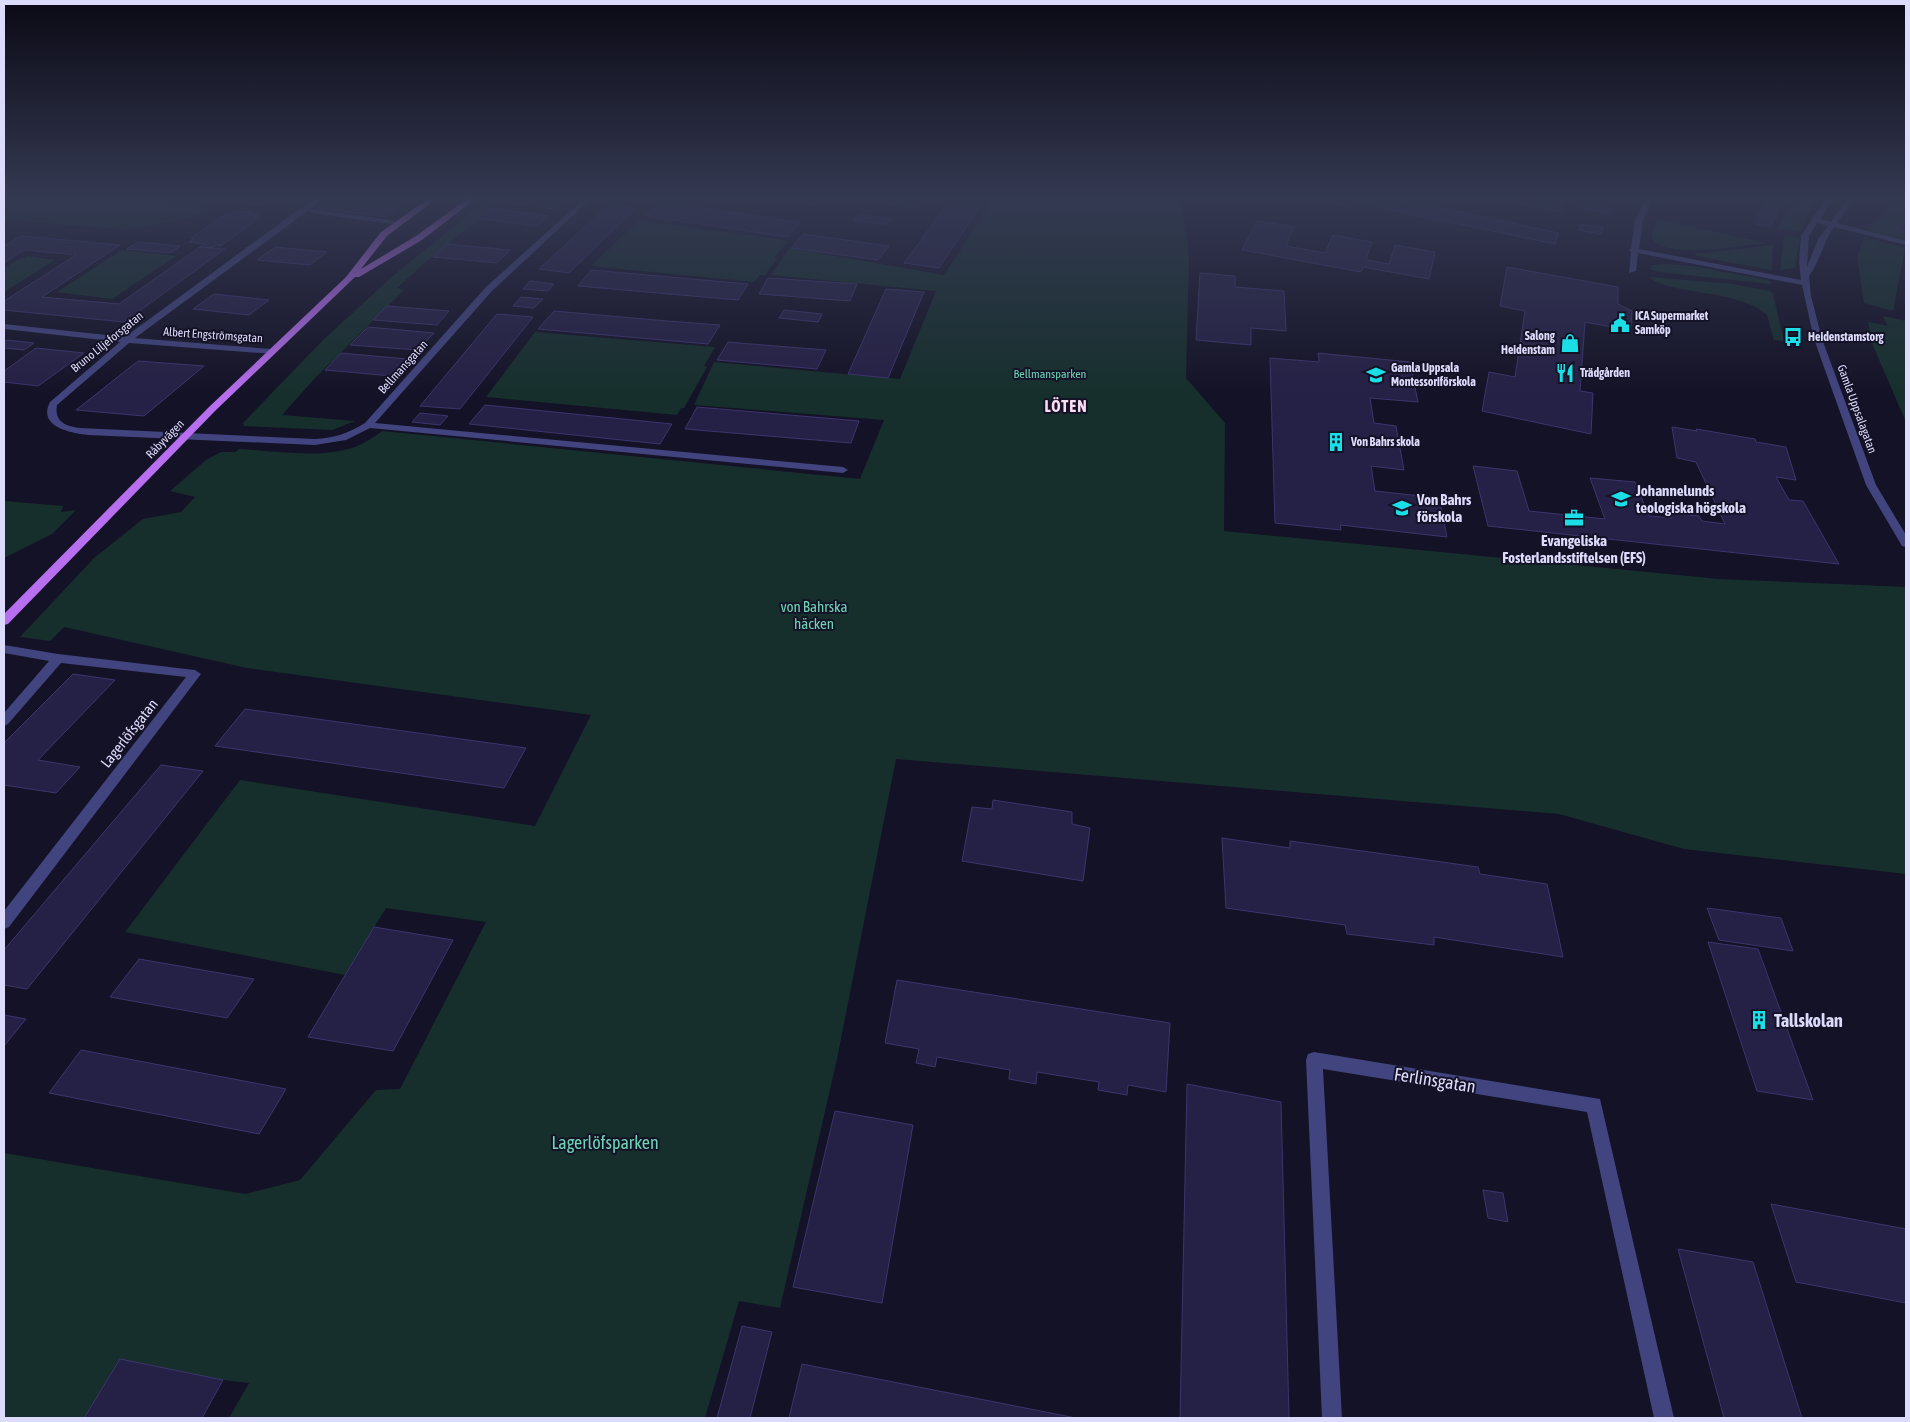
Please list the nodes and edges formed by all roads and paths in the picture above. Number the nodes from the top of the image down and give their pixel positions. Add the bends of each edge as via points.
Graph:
1 (233, 262) edge
2 (361, 262) edge
3 (376, 262) edge
4 (519, 262) edge
5 (1632, 262) edge
6 (1706, 262) edge
7 (1804, 262) edge
8 (1814, 262) edge
9 (1632, 271) dead end
10 (349, 278) junction
11 (1805, 279) junction
12 (4, 326) edge
13 (127, 340) junction
14 (271, 352) junction
15 (368, 425) junction
16 (185, 437) junction
17 (842, 470) dead end
18 (1906, 544) edge
19 (4, 621) edge
20 (4, 649) edge
21 (58, 658) junction
22 (4, 721) edge
23 (4, 922) edge
24 (1332, 1418) edge
25 (1664, 1418) edge

1 - 13 street, Bruno Liljeforsgatan
2 - 10 main road, Råbyvägen
3 - 10 main road, Råbyvägen
4 - 15 street, Bellmansgatan via 490,289
5 - 9 street
6 - 11 street
7 - 11 street, Gamla Uppsalagatan
8 - 11 street
10 - 14 main road, Råbyvägen
11 - 18 street, Gamla Uppsalagatan via 1818,339 1871,485
12 - 13 street, Albert Engströmsgatan
13 - 14 street, Albert Engströmsgatan
13 - 16 street, Bruno Liljeforsgatan via 53,404 52,417 71,430
14 - 16 main road, Råbyvägen
15 - 16 street, Bellmansgatan via 349,437 325,442
15 - 17 street
16 - 19 main road, Råbyvägen
20 - 21 street, Lagerlöfsgatan
21 - 22 street
21 - 23 street, Lagerlöfsgatan via 195,674
24 - 25 street, Ferlinsgatan via 1314,1060 1594,1105

